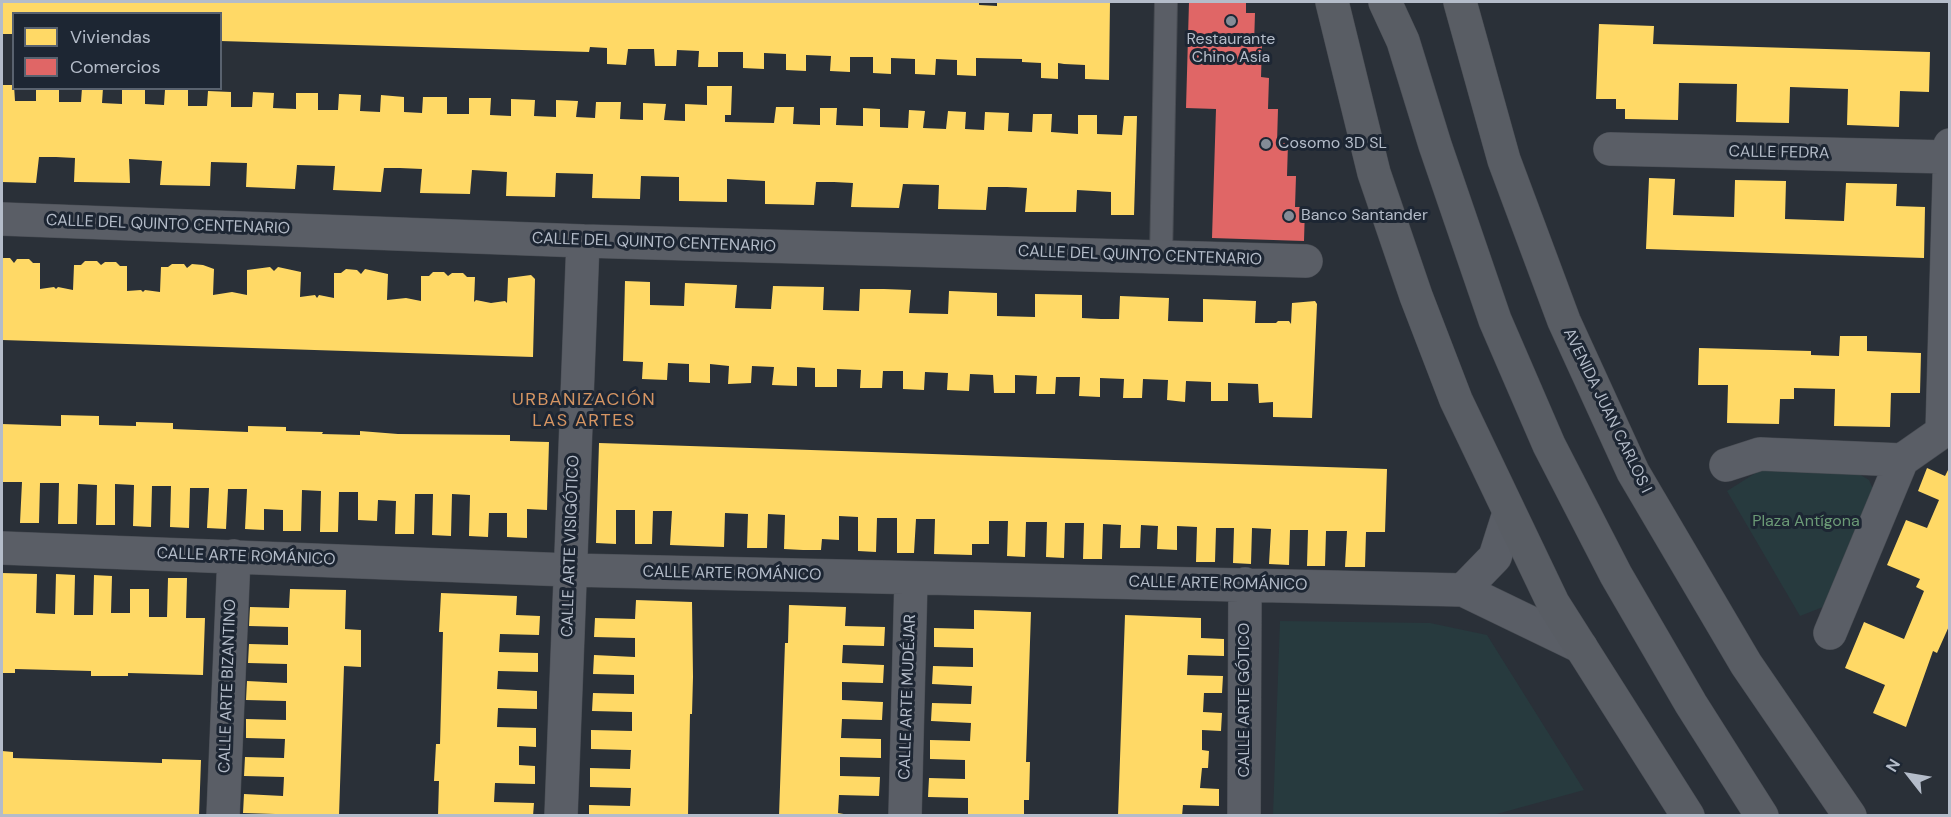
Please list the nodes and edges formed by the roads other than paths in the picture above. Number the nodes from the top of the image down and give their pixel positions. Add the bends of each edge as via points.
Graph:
1 (1166, 2) edge
2 (1332, 2) edge
3 (1385, 2) edge
4 (1402, 2) edge
5 (1460, 2) edge
6 (1402, 41) junction
7 (1950, 145) edge
8 (1610, 149) dead end
9 (1949, 157) edge
10 (2, 219) edge
11 (583, 242) junction
12 (1161, 257) junction
13 (1306, 261) dead end
14 (1946, 432) edge
15 (1902, 460) junction
16 (1726, 465) dead end
17 (1509, 513) junction
18 (2, 548) edge
19 (234, 556) junction
20 (569, 570) junction
21 (912, 579) junction
22 (1245, 584) junction
23 (1463, 590) junction
24 (1830, 633) dead end
25 (1581, 647) junction
26 (223, 816) edge
27 (561, 816) edge
28 (905, 816) edge
29 (1244, 816) edge
30 (1688, 816) edge
31 (1762, 816) edge
32 (1850, 816) edge

1 - 12 lane
2 - 17 main road via 1374,173 1416,296 1456,400
3 - 6 main road
4 - 6 main road
5 - 32 main road, AVENIDA JUAN CARLOS I via 1504,160 1564,321 1633,472 1746,664
6 - 31 main road via 1495,320 1549,445 1616,575
7 - 9 street
8 - 9 street, CALLE FEDRA
9 - 14 street
10 - 11 street, CALLE DEL QUINTO CENTENARIO
11 - 12 street, CALLE DEL QUINTO CENTENARIO
11 - 20 street, CALLE ARTE VISIGÓTICO
12 - 13 street, CALLE DEL QUINTO CENTENARIO
14 - 15 street
15 - 16 street via 1760,454
15 - 24 street
17 - 23 street via 1495,557
17 - 25 main road via 1553,603
18 - 19 street, CALLE ARTE ROMÁNICO
19 - 20 street, CALLE ARTE ROMÁNICO
19 - 26 street, CALLE ARTE BIZANTINO
20 - 21 street, CALLE ARTE ROMÁNICO
20 - 27 street, CALLE ARTE VISIGÓTICO
21 - 22 street, CALLE ARTE ROMÁNICO
21 - 28 street, CALLE ARTE MUDÉJAR
22 - 23 street, CALLE ARTE ROMÁNICO
22 - 29 street, CALLE ARTE GÓTICO
23 - 25 street, CALLE ARTE ROMÁNICO
25 - 30 main road

